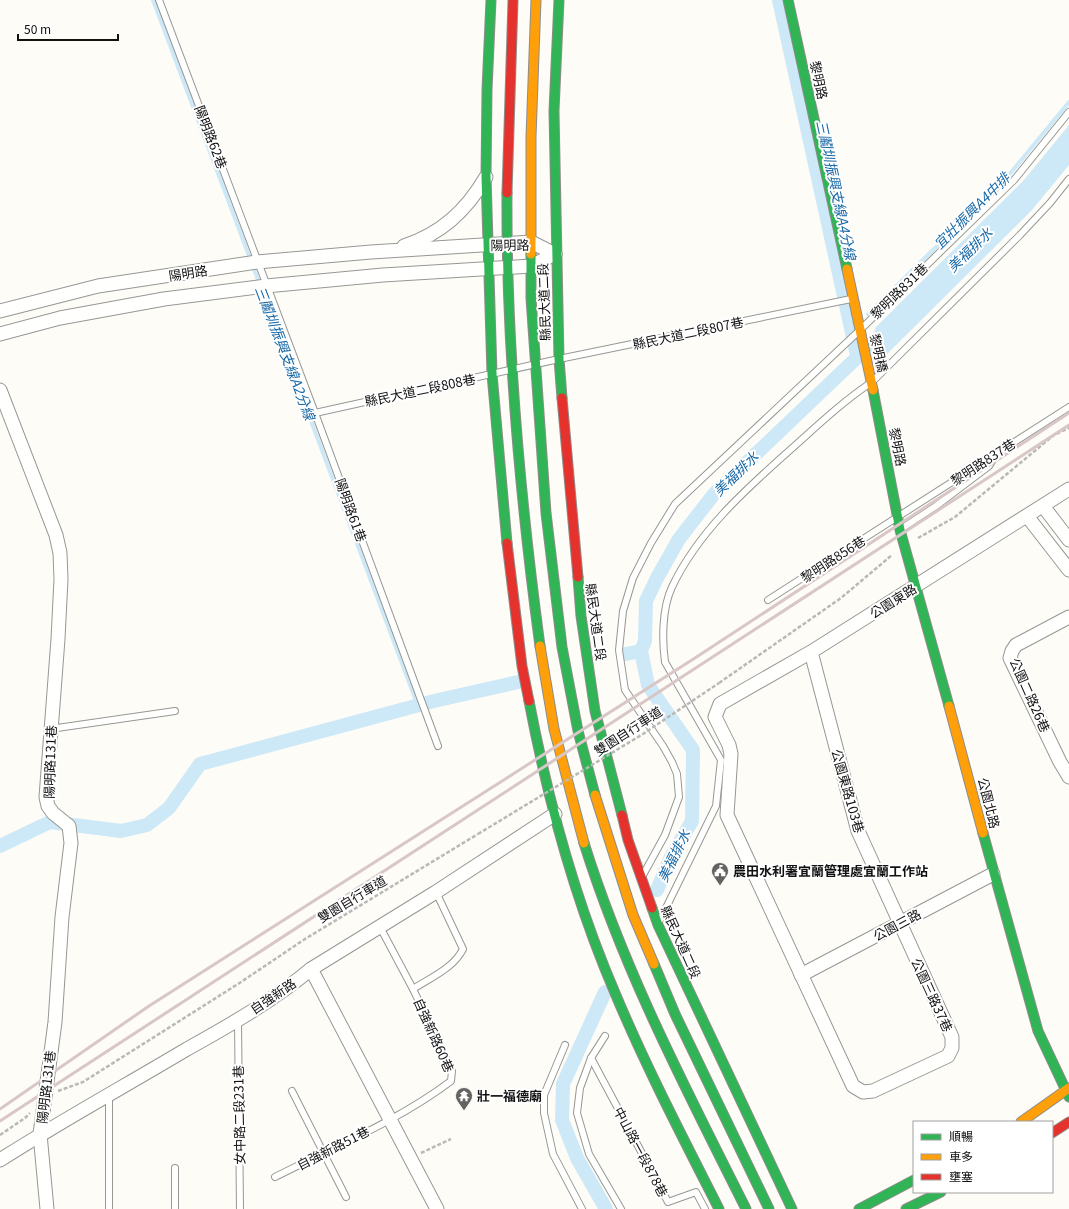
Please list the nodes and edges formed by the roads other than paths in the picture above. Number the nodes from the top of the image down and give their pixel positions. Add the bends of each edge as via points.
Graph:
1 (159, 0) edge
2 (491, 0) edge
3 (513, 0) edge
4 (536, 0) edge
5 (559, 0) edge
6 (788, 0) edge
7 (1069, 112) edge
8 (486, 176) junction
9 (1069, 179) edge
10 (531, 242) junction
11 (508, 244) junction
12 (489, 245) junction
13 (371, 252) junction
14 (555, 254) junction
15 (531, 266) junction
16 (508, 267) junction
17 (489, 269) junction
18 (262, 274) junction
19 (853, 299) junction
20 (0, 311) edge
21 (860, 330) junction
22 (0, 334) edge
23 (559, 360) junction
24 (534, 365) junction
25 (524, 367) joint
26 (513, 370) junction
27 (492, 374) junction
28 (872, 382) junction
29 (0, 390) edge
30 (1069, 407) edge
31 (315, 413) junction
32 (996, 454) junction
33 (1069, 489) edge
34 (1042, 506) junction
35 (1027, 516) junction
36 (898, 518) junction
37 (900, 530) junction
38 (1069, 540) edge
39 (1069, 570) edge
40 (916, 586) junction
41 (768, 600) dead end
42 (1069, 617) edge
43 (810, 652) junction
44 (175, 711) dead end
45 (50, 729) junction
46 (438, 746) dead end
47 (1069, 777) edge
48 (555, 814) junction
49 (993, 874) junction
50 (641, 878) junction
51 (436, 892) junction
52 (900, 924) junction
53 (658, 925) junction
54 (380, 927) junction
55 (642, 936) junction
56 (676, 965) junction
57 (312, 969) junction
58 (801, 975) junction
59 (413, 989) junction
60 (238, 1020) junction
61 (605, 1036) dead end
62 (664, 1041) junction
63 (565, 1045) dead end
64 (591, 1058) junction
65 (666, 1071) dead end
66 (667, 1086) dead end
67 (292, 1091) dead end
68 (1068, 1092) edge
69 (109, 1095) junction
70 (668, 1108) junction
71 (391, 1119) junction
72 (1023, 1121) edge
73 (1069, 1122) edge
74 (1053, 1132) edge
75 (40, 1134) junction
76 (323, 1152) junction
77 (0, 1160) edge
78 (175, 1168) dead end
79 (275, 1177) dead end
80 (913, 1181) edge
81 (939, 1193) edge
82 (346, 1197) dead end
83 (47, 1209) edge
84 (109, 1209) edge
85 (175, 1209) edge
86 (240, 1209) edge
87 (437, 1209) edge
88 (582, 1209) edge
89 (621, 1209) edge
90 (705, 1209) edge
91 (719, 1209) edge
92 (746, 1209) edge
93 (768, 1209) edge
94 (793, 1209) edge
95 (859, 1209) edge
96 (906, 1209) edge

1 - 18 lane, 陽明路62巷
2 - 8 street
3 - 11 street via 508,120
4 - 10 street, 縣民大道二段 via 531,137
5 - 14 street, 縣民大道二段 via 554,111
6 - 19 street, 黎明路
7 - 21 lane, 黎明路831巷 via 1014,180
8 - 12 street
8 - 13 street via 475,196 440,230 418,242
9 - 28 lane via 1020,235
10 - 11 street, 陽明路
10 - 14 street, 陽明路
10 - 15 street, 縣民大道二段
11 - 12 street, 陽明路
11 - 16 street
12 - 13 street, 陽明路
12 - 17 street
13 - 18 street, 陽明路
14 - 15 street, 陽明路
14 - 23 street, 縣民大道二段
15 - 16 street, 陽明路
15 - 24 street, 縣民大道二段
16 - 17 street, 陽明路
16 - 26 street
17 - 18 street, 陽明路
17 - 27 street
18 - 20 street, 陽明路 via 98,286
18 - 22 street, 陽明路
18 - 31 lane, 陽明路61巷
19 - 21 street, 黎明路
19 - 23 lane, 縣民大道二段807巷
21 - 28 street, 黎明橋
21 - 50 lane, 黎明路831巷 via 675,504 650,542 633,578 623,611 619,650 625,690 672,762 677,774 679,797 665,835
23 - 24 lane, 縣民大道二段807巷
23 - 50 street, 縣民大道二段 via 579,600 595,712 628,840
24 - 25 lane, 縣民大道二段807巷
24 - 55 street, 縣民大道二段 via 547,521 562,647 578,731 599,811
25 - 26 lane, 縣民大道二段808巷
26 - 27 lane, 縣民大道二段808巷
26 - 62 street via 533,593 544,680 557,743 596,882 621,948
27 - 31 lane, 縣民大道二段808巷
27 - 48 street via 509,569 522,666 542,765
28 - 36 street, 黎明路
28 - 53 lane via 844,401 720,516 689,556 671,588 664,619 662,644 665,662 721,760 716,806
29 - 45 street, 陽明路131巷 via 56,535 60,553 58,639
30 - 32 lane, 黎明路837巷
31 - 46 lane, 陽明路61巷
32 - 36 lane, 黎明路837巷
32 - 37 lane via 989,466
33 - 34 street, 公園東路
34 - 35 street, 公園東路
34 - 38 street
35 - 39 street
35 - 40 street, 公園東路
36 - 37 street, 公園北路
36 - 41 lane, 黎明路856巷
37 - 40 street, 公園北路
40 - 43 street, 公園東路
40 - 49 street, 公園北路
42 - 47 street, 公園二路26巷 via 1016,645 1010,658
43 - 52 street, 公園東路103巷 via 858,831
43 - 58 street, 公園東路 via 720,704 715,717 731,754 727,815
44 - 45 lane
45 - 75 street, 陽明路131巷 via 46,798 53,813 69,826 72,843 62,917 55,1022
48 - 51 street, 自強新路
48 - 70 street via 583,910 615,993
49 - 52 street, 公園三路
49 - 68 street, 公園北路 via 1038,1031
50 - 53 street, 縣民大道二段
51 - 54 street, 自強新路
51 - 59 lane via 463,949 453,964
52 - 58 street, 公園三路
52 - 58 street, 公園三路37巷 via 952,1037 952,1048 948,1056 873,1091 862,1092 853,1086
53 - 56 street, 縣民大道二段
54 - 57 street, 自強新路
54 - 59 lane, 自強新路60巷
55 - 56 street
55 - 93 street, 縣民大道二段 via 675,1014
56 - 94 street, 縣民大道二段
57 - 60 street, 自強新路
57 - 71 street
59 - 71 lane, 自強新路60巷 via 453,1077 434,1095
60 - 69 street, 自強新路
60 - 86 lane, 女中路二段231巷
61 - 64 lane
62 - 65 street
62 - 92 street
63 - 88 lane via 544,1095 544,1113 553,1154
64 - 89 lane via 580,1088 577,1114 589,1154
64 - 90 lane, 中山路一段878巷 via 668,1202 696,1192
66 - 70 street
67 - 76 lane
68 - 72 street
69 - 75 street, 自強新路
69 - 84 lane
70 - 91 street
71 - 76 lane, 自強新路51巷
71 - 87 street
73 - 74 street
75 - 77 street, 自強新路
75 - 83 street, 陽明路131巷
76 - 79 lane, 自強新路51巷
76 - 82 lane
78 - 85 lane
80 - 95 street
81 - 96 street

